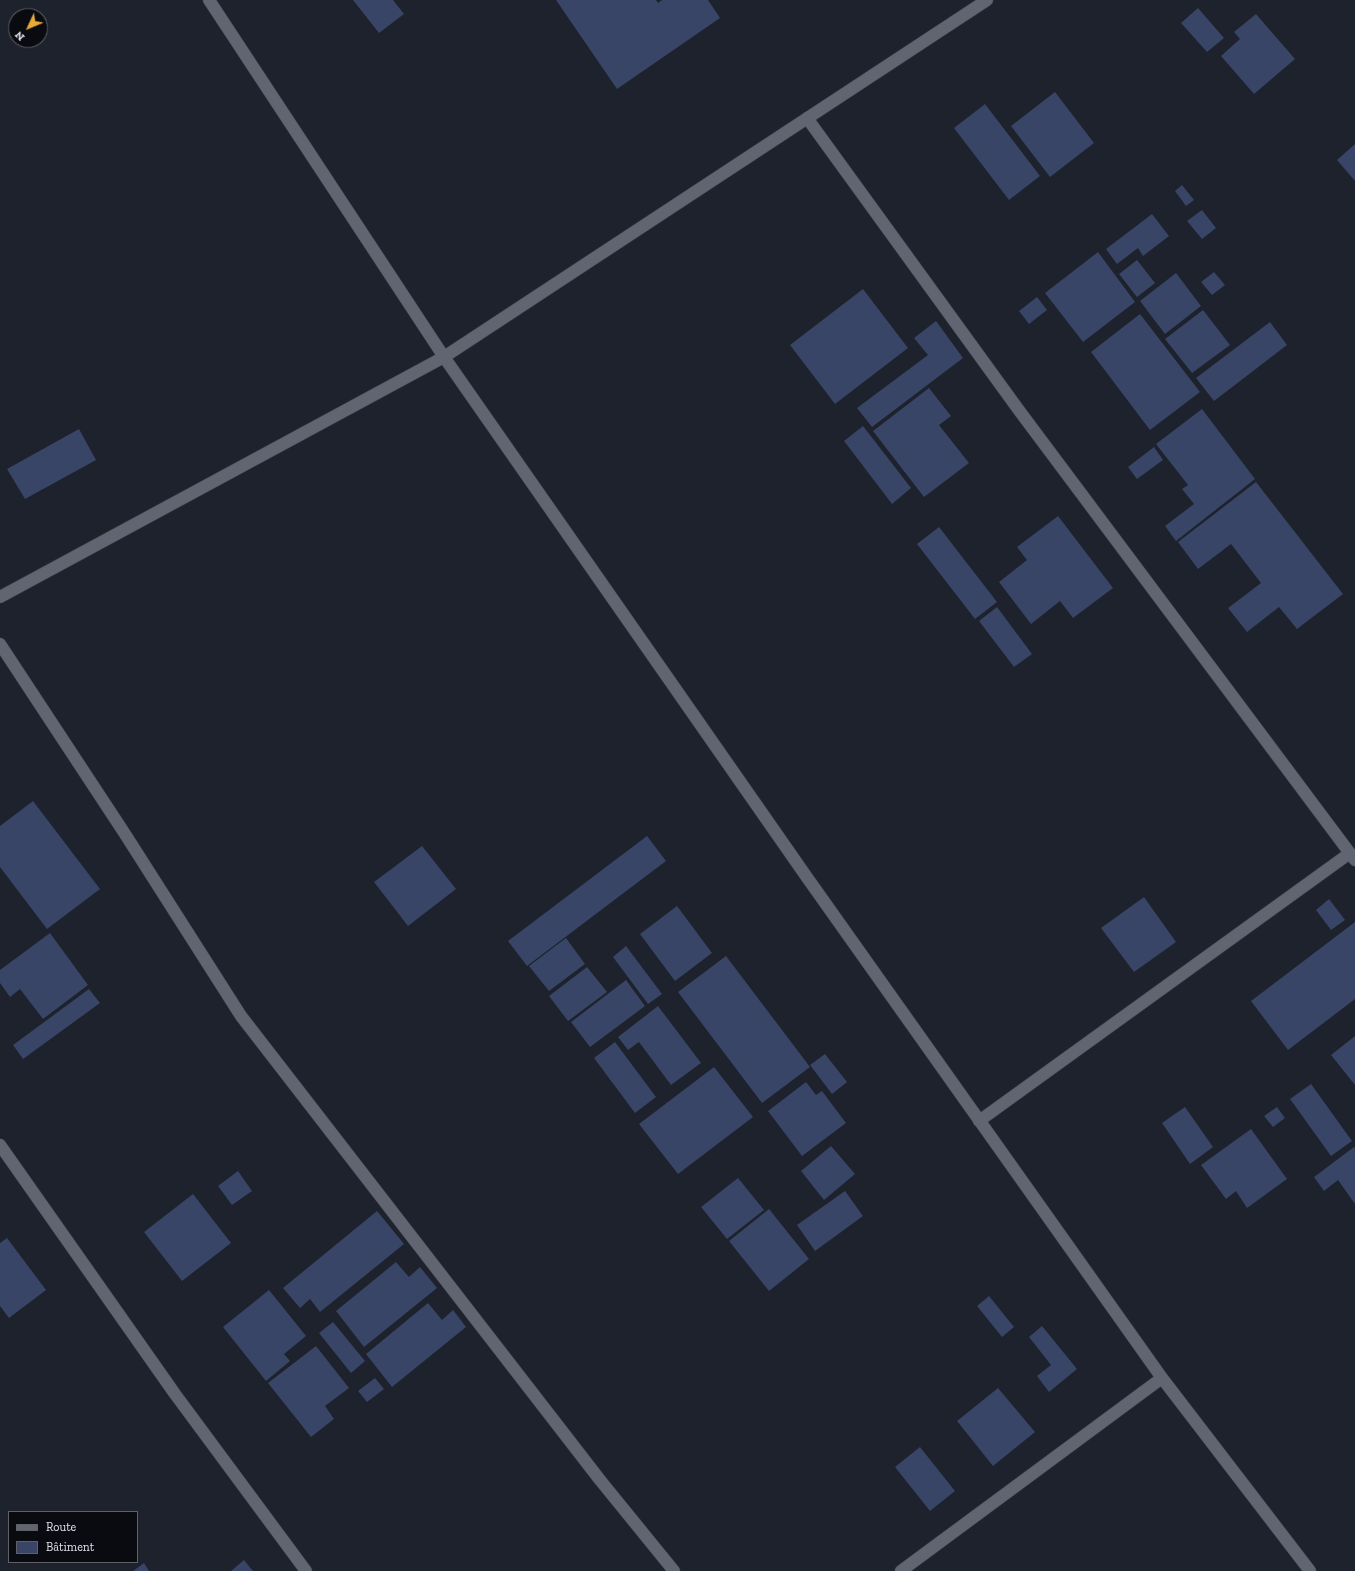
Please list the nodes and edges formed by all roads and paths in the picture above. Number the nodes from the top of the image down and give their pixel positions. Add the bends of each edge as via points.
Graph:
1 (209, 0) edge
2 (988, 0) edge
3 (806, 118) junction
4 (444, 357) junction
5 (0, 597) edge
6 (0, 644) edge
7 (1352, 856) edge
8 (979, 1121) junction
9 (0, 1145) edge
10 (1162, 1378) junction
11 (306, 1571) edge
12 (674, 1571) edge
13 (901, 1571) edge
14 (1310, 1571) edge

1 - 4 street
2 - 3 street
3 - 4 street
3 - 7 street via 1018,409
4 - 5 street
4 - 8 street
6 - 12 street via 241,1016 600,1480
7 - 8 street
8 - 10 street
9 - 11 street via 175,1394
10 - 13 street
10 - 14 street

